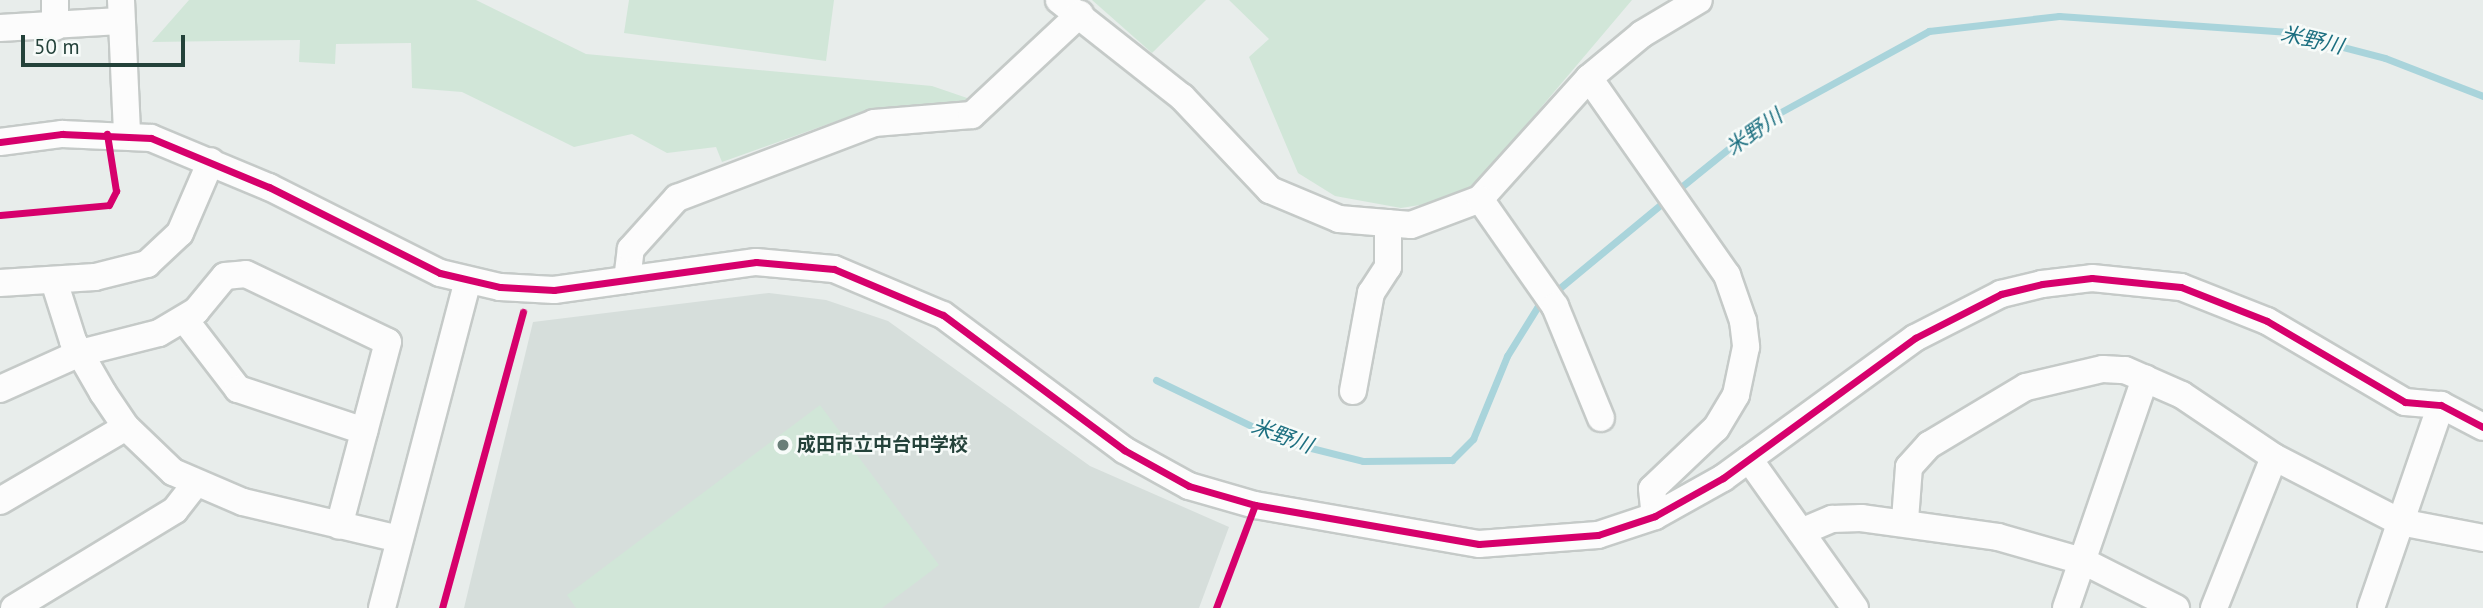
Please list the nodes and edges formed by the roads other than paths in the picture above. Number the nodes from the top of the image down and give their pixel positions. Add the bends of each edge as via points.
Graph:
1 (55, 0) edge
2 (1699, 0) edge
3 (1069, 7) edge
4 (120, 11) edge
5 (55, 27) junction
6 (0, 28) edge
7 (1589, 78) junction
8 (127, 134) junction
9 (0, 142) edge
10 (211, 161) junction
11 (1480, 199) junction
12 (1388, 223) junction
13 (627, 280) junction
14 (54, 281) junction
15 (468, 281) junction
16 (0, 283) edge
17 (185, 320) junction
18 (80, 353) junction
19 (2146, 378) junction
20 (0, 389) edge
21 (1353, 391) dead end
22 (2441, 405) junction
23 (1601, 418) dead end
24 (126, 427) junction
25 (2483, 427) edge
26 (365, 431) junction
27 (2274, 457) junction
28 (1749, 459) junction
29 (195, 484) junction
30 (0, 501) edge
31 (1655, 516) junction
32 (1905, 520) junction
33 (2400, 522) junction
34 (339, 526) junction
35 (1801, 532) junction
36 (2483, 538) edge
37 (399, 540) junction
38 (2085, 562) junction
39 (13, 608) edge
40 (382, 608) edge
41 (1855, 608) edge
42 (2066, 608) edge
43 (2176, 608) edge
44 (2214, 608) edge
45 (2371, 608) edge

1 - 5 street
2 - 7 street via 1642,34
3 - 12 street via 1182,97 1270,190 1313,212
3 - 13 street via 972,115 874,123 677,198 631,249
4 - 5 street
4 - 8 street
5 - 6 street
7 - 11 street
7 - 31 street via 1727,275 1744,321 1746,347 1736,395 1716,428 1652,489
8 - 9 street
8 - 10 street
10 - 14 street via 180,233 161,256 128,271
10 - 15 street
11 - 12 street via 1429,222
11 - 23 street via 1555,306
12 - 21 street via 1388,267 1371,293
13 - 15 street via 554,290
13 - 31 street via 784,261 887,287 974,335 1163,473 1255,505 1492,545 1598,535
14 - 16 street
14 - 18 street
15 - 37 street
17 - 18 street
17 - 26 street via 238,389
17 - 26 street via 233,271 380,337 388,342 387,355
18 - 20 street
18 - 24 street
19 - 27 street via 2216,415
19 - 32 street via 2094,368 2055,375 1961,425 1909,467
19 - 38 street
22 - 25 street
22 - 28 street via 2405,402 2267,321 2181,287 2092,278 2028,287 1958,314
22 - 33 street
24 - 29 street via 150,454
24 - 30 street
26 - 34 street
27 - 33 street
27 - 44 street
28 - 31 street
28 - 35 street
29 - 34 street
29 - 39 street via 175,510
32 - 35 street via 1832,519
32 - 38 street
33 - 36 street
33 - 45 street
34 - 37 street
35 - 41 street
37 - 40 street
38 - 42 street
38 - 43 street

